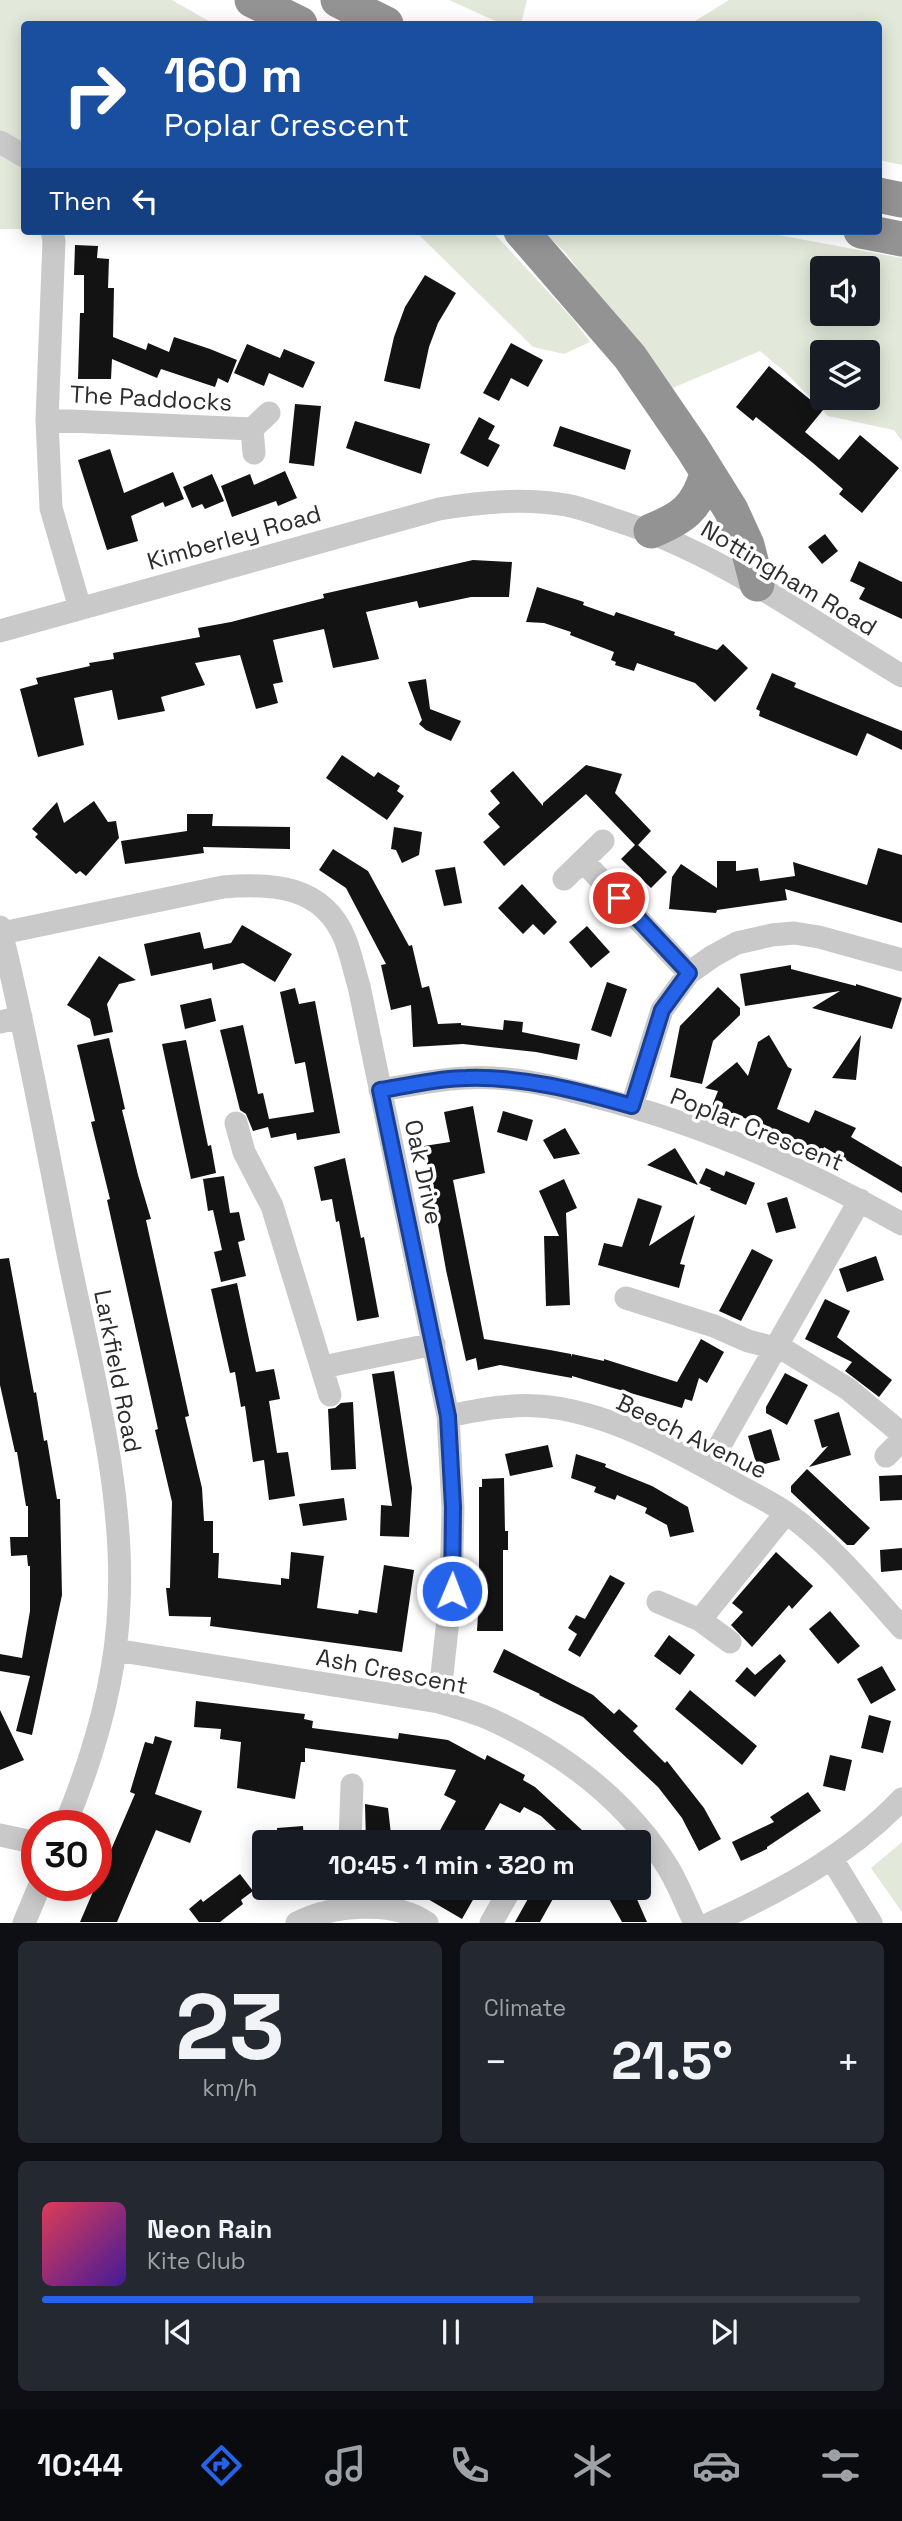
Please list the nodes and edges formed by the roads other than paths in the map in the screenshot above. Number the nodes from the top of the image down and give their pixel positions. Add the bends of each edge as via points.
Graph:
1 (226, 0) edge
2 (252, 0) edge
3 (338, 0) edge
4 (258, 21) edge
5 (294, 21) edge
6 (380, 21) edge
7 (0, 142) edge
8 (21, 154) edge
9 (882, 196) edge
10 (902, 200) edge
11 (53, 235) edge
12 (524, 235) edge
13 (882, 235) edge
14 (902, 239) edge
15 (47, 420) junction
16 (254, 453) dead end
17 (707, 474) junction
18 (483, 502) joint
19 (651, 531) junction
20 (757, 584) junction
21 (80, 608) junction
22 (0, 631) edge
23 (902, 676) edge
24 (603, 841) dead end
25 (583, 861) junction
26 (564, 879) dead end
27 (1, 930) edge
28 (902, 960) edge
29 (689, 973) junction
30 (10, 1019) edge
31 (380, 1090) junction
32 (632, 1106) junction
33 (236, 1123) dead end
34 (860, 1200) junction
35 (902, 1224) edge
36 (626, 1298) dead end
37 (434, 1344) junction
38 (776, 1349) junction
39 (323, 1367) junction
40 (330, 1395) dead end
41 (448, 1416) junction
42 (902, 1434) edge
43 (707, 1468) junction
44 (786, 1513) junction
45 (658, 1602) dead end
46 (700, 1620) junction
47 (902, 1628) edge
48 (730, 1642) dead end
49 (115, 1650) junction
50 (439, 1702) junction
51 (352, 1785) dead end
52 (902, 1799) edge
53 (71, 1810) edge
54 (350, 1830) edge
55 (0, 1835) edge
56 (21, 1840) edge
57 (832, 1859) junction
58 (348, 1900) edge
59 (364, 1900) edge
60 (504, 1900) edge
61 (33, 1901) edge
62 (24, 1923) edge
63 (297, 1923) edge
64 (427, 1923) edge
65 (491, 1923) edge
66 (695, 1923) edge
67 (711, 1923) edge
68 (871, 1923) edge

1 - 4 highway
2 - 5 highway
3 - 6 highway
7 - 8 street
9 - 10 highway
11 - 15 street, The Paddocks
12 - 17 highway via 630,357
13 - 14 highway
15 - 16 street, The Paddocks via 260,421
15 - 21 street, The Paddocks via 51,508
17 - 19 highway via 692,507 676,521
17 - 20 highway via 747,545
18 - 19 street, Nottingham Road via 568,505
18 - 21 street, Kimberley Road via 439,509
19 - 20 street, Nottingham Road
20 - 23 street, Nottingham Road
21 - 22 street, Kimberley Road
24 - 25 street
25 - 26 street
25 - 29 street
27 - 30 street, Larkfield Road
27 - 31 street, Oak Drive via 223,887 281,886 308,897 327,912 344,937
28 - 29 street via 794,933 737,943
29 - 32 street via 662,1010
30 - 49 street, Larkfield Road via 111,1470 120,1553
31 - 32 street, Poplar Crescent via 464,1078 507,1079
31 - 37 street, Oak Drive
32 - 34 street, Poplar Crescent via 748,1148
33 - 39 street via 244,1152 272,1206
34 - 35 street, Poplar Crescent
34 - 38 street
36 - 38 street
37 - 39 street
37 - 41 street, Oak Drive
38 - 42 street via 848,1389
38 - 43 street
39 - 40 street
41 - 43 street, Beech Avenue via 505,1405 578,1412 624,1427
41 - 50 street, Oak Drive via 452,1591
43 - 44 street, Beech Avenue
44 - 46 street
44 - 47 street, Beech Avenue via 838,1557
45 - 46 street
46 - 48 street
49 - 50 street, Ash Crescent
49 - 53 street, Larkfield Road via 99,1730
50 - 66 street, Ash Crescent via 488,1718 528,1739 571,1764 607,1793 668,1869
51 - 54 street
52 - 57 street
55 - 56 street
57 - 67 street
57 - 68 street
58 - 63 street
59 - 64 street
60 - 65 street
61 - 62 street

